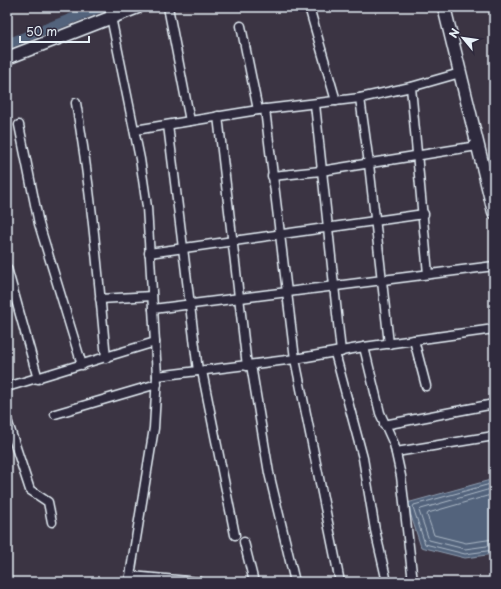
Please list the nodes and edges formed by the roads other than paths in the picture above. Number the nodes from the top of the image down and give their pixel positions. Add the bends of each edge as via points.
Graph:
1 (138, 7) edge
2 (168, 7) edge
3 (309, 7) edge
4 (444, 7) edge
5 (111, 10) edge
6 (241, 26) dead end
7 (7, 57) edge
8 (460, 74) junction
9 (411, 87) junction
10 (360, 98) junction
11 (336, 101) junction
12 (76, 103) dead end
13 (315, 104) junction
14 (261, 109) junction
15 (218, 116) junction
16 (190, 121) junction
17 (19, 125) dead end
18 (168, 125) junction
19 (135, 130) junction
20 (477, 146) junction
21 (418, 156) junction
22 (369, 164) junction
23 (322, 171) junction
24 (272, 176) junction
25 (494, 212) edge
26 (424, 214) junction
27 (376, 220) junction
28 (328, 227) junction
29 (280, 235) junction
30 (233, 241) junction
31 (184, 248) junction
32 (149, 253) junction
33 (494, 266) edge
34 (7, 268) edge
35 (428, 274) junction
36 (382, 279) junction
37 (335, 286) junction
38 (287, 293) junction
39 (152, 296) junction
40 (100, 299) junction
41 (240, 300) junction
42 (190, 305) junction
43 (153, 309) junction
44 (494, 329) edge
45 (414, 340) junction
46 (155, 342) junction
47 (389, 344) junction
48 (364, 347) junction
49 (338, 352) junction
50 (106, 358) junction
51 (295, 359) junction
52 (82, 365) junction
53 (249, 366) junction
54 (200, 371) junction
55 (38, 379) junction
56 (157, 380) junction
57 (426, 386) dead end
58 (7, 387) edge
59 (494, 404) edge
60 (55, 414) dead end
61 (7, 420) edge
62 (384, 424) junction
63 (9, 430) edge
64 (494, 436) edge
65 (396, 452) junction
66 (52, 522) dead end
67 (235, 535) dead end
68 (244, 542) dead end
69 (130, 579) edge
70 (200, 582) edge
71 (254, 582) edge
72 (295, 582) edge
73 (340, 582) edge
74 (387, 582) edge
75 (413, 582) edge

1 - 5 street
2 - 16 street
3 - 11 street
4 - 8 street
5 - 7 street
5 - 19 street
6 - 14 street
8 - 9 street
8 - 20 street
9 - 10 street
9 - 21 street
10 - 11 street
10 - 22 street
11 - 13 street
12 - 40 street via 94,222
13 - 14 street
13 - 23 street
14 - 15 street
14 - 24 street
15 - 16 street
15 - 30 street
16 - 18 street
17 - 52 street via 39,224
18 - 19 street
18 - 31 street
19 - 32 street via 146,207
20 - 21 street
20 - 25 street
21 - 22 street
21 - 26 street
22 - 23 street
22 - 27 street
23 - 24 street
23 - 28 street
24 - 29 street
26 - 27 street
26 - 35 street
27 - 28 street
27 - 36 street
28 - 29 street
28 - 37 street
29 - 30 street
29 - 38 street
30 - 31 street
30 - 41 street
31 - 32 street
31 - 42 street
32 - 39 street
33 - 35 street
34 - 55 street
35 - 36 street
36 - 37 street
36 - 47 street
37 - 38 street
37 - 49 street
38 - 41 street
38 - 51 street
39 - 40 street
39 - 43 street
40 - 50 street
41 - 42 street
41 - 53 street
42 - 43 street
42 - 54 street
43 - 46 street
44 - 45 street
45 - 47 street
45 - 57 street
46 - 50 street
46 - 56 street
47 - 48 street
48 - 49 street
48 - 62 street
49 - 51 street
49 - 74 street via 364,463 374,530
50 - 52 street
51 - 53 street
51 - 73 street
52 - 55 street
53 - 54 street
53 - 72 street via 269,473
54 - 56 street
54 - 67 street
55 - 58 street
56 - 60 street
56 - 69 street via 154,434
59 - 62 street
61 - 63 street
62 - 65 street
63 - 66 street via 30,490 48,502
64 - 65 street
65 - 75 street via 404,495
68 - 71 street
69 - 70 street

